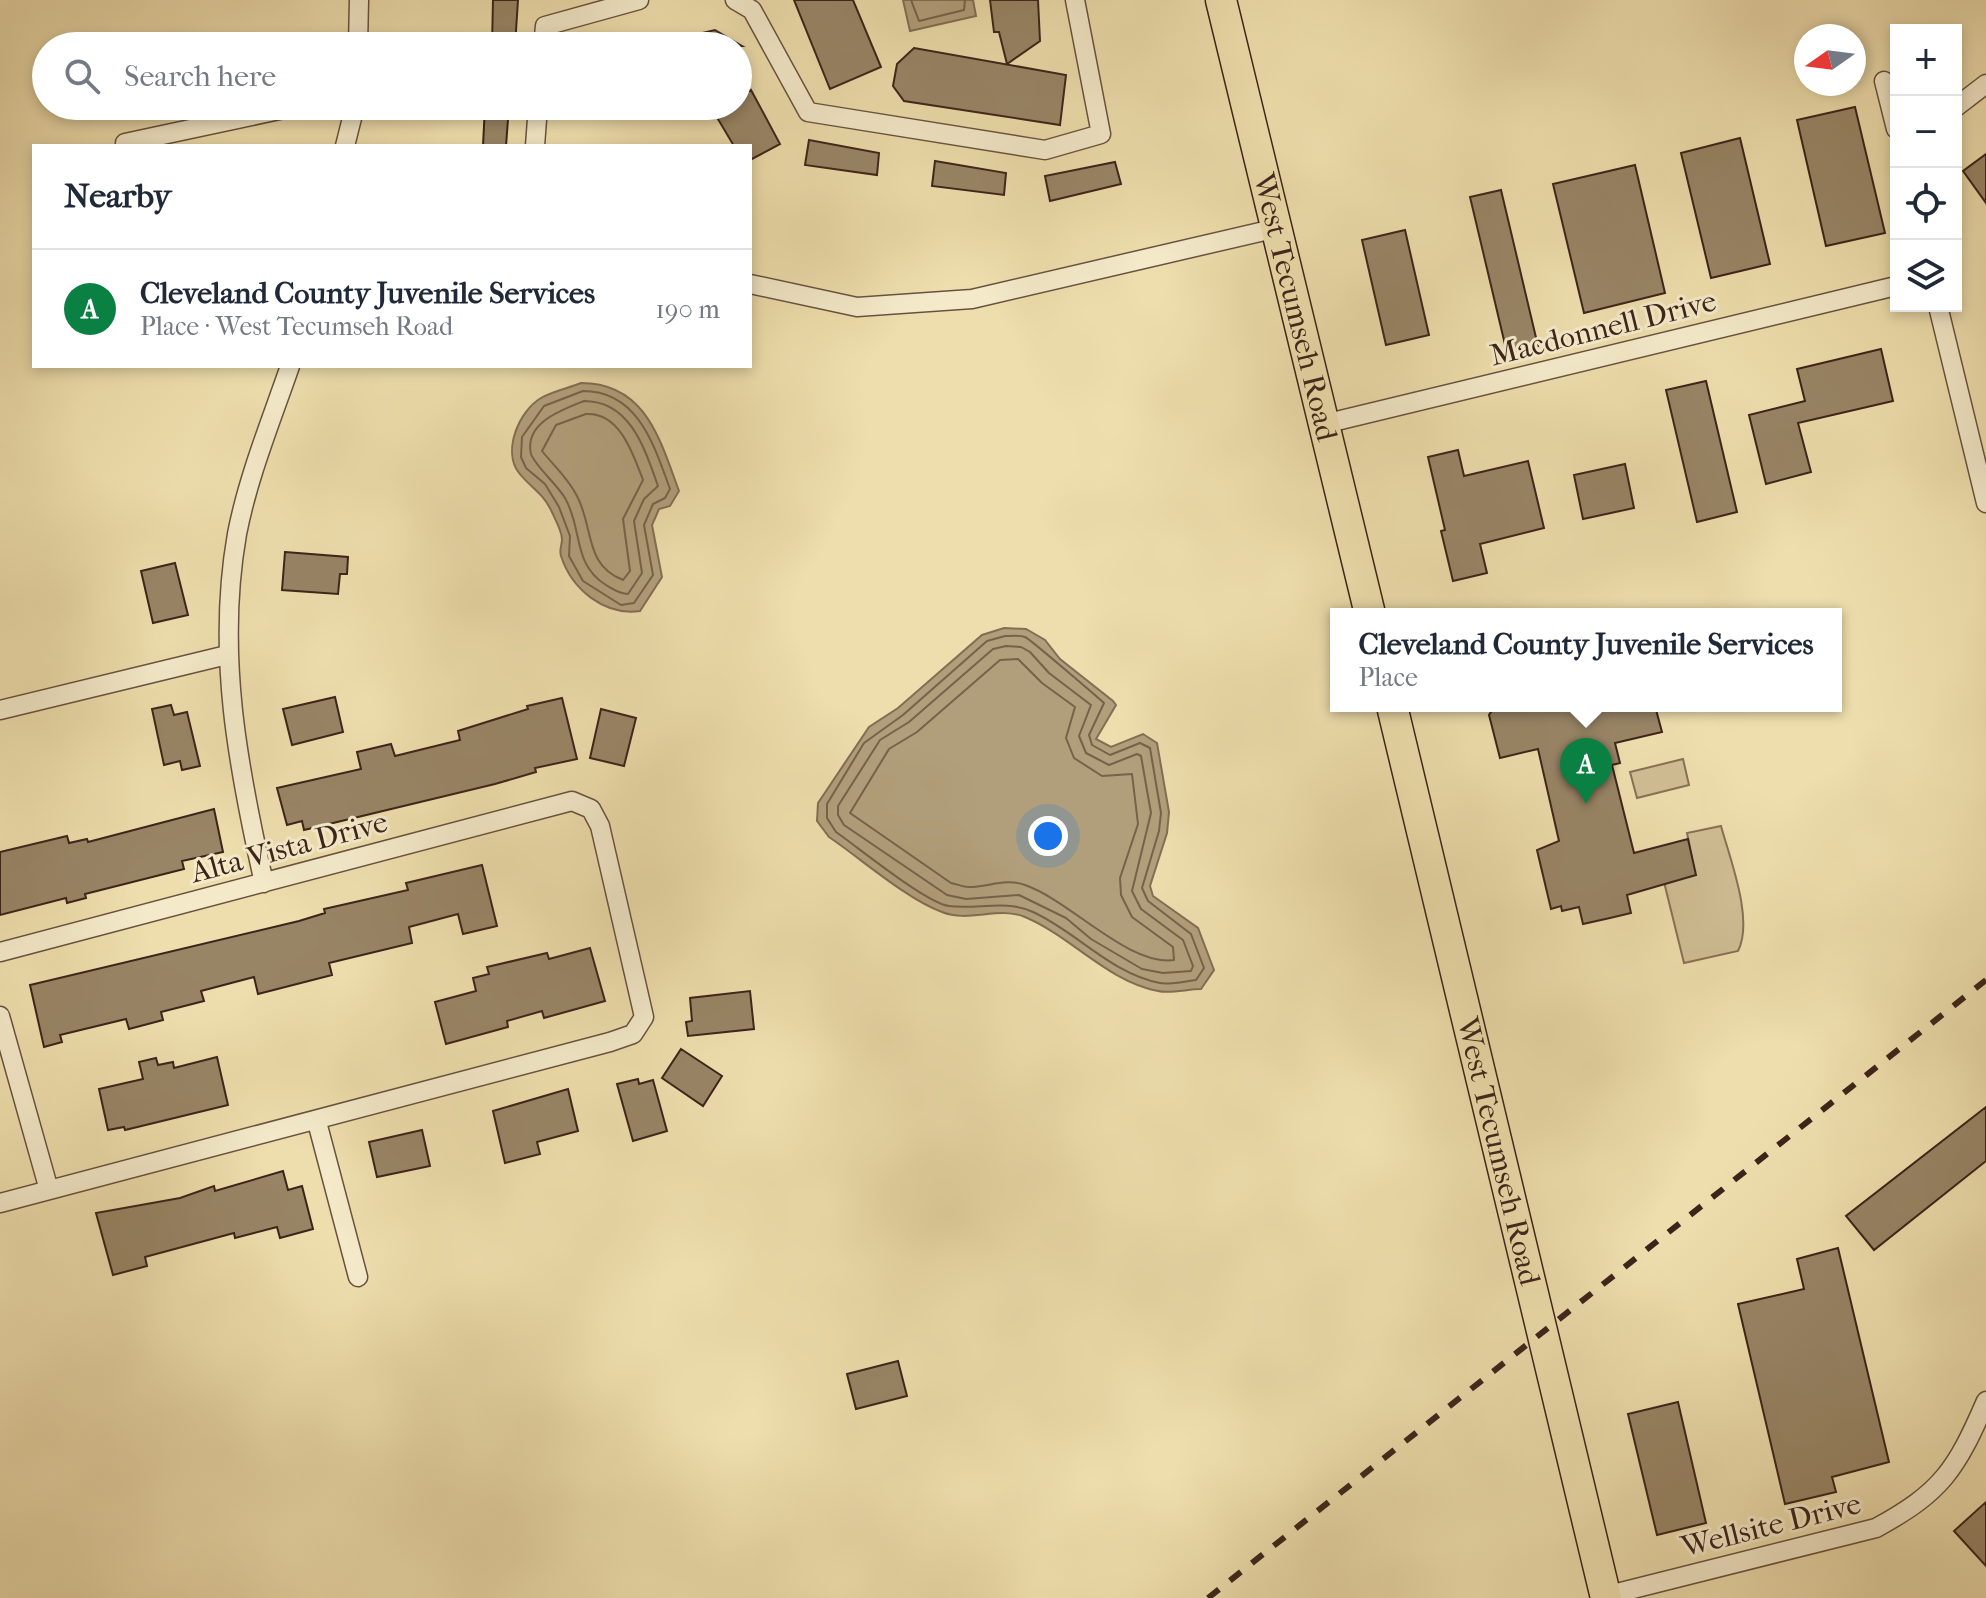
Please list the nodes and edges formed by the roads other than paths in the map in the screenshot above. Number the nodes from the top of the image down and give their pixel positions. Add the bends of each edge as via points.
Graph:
1 (359, 0) edge
2 (639, 0) edge
3 (735, 0) edge
4 (1075, 0) edge
5 (1221, 0) edge
6 (358, 32) edge
7 (544, 32) edge
8 (1884, 81) dead end
9 (1986, 84) edge
10 (1962, 102) edge
11 (1890, 105) edge
12 (233, 120) edge
13 (352, 120) edge
14 (537, 120) edge
15 (125, 143) dead end
16 (346, 144) edge
17 (535, 144) edge
18 (1277, 228) junction
19 (752, 284) edge
20 (1890, 287) edge
21 (1939, 312) edge
22 (289, 368) edge
23 (1324, 424) junction
24 (1986, 503) edge
25 (1369, 608) edge
26 (227, 655) junction
27 (0, 710) edge
28 (1393, 712) edge
29 (264, 883) junction
30 (0, 952) edge
31 (0, 1016) edge
32 (317, 1122) junction
33 (49, 1190) junction
34 (0, 1203) edge
35 (358, 1277) dead end
36 (1986, 1401) edge
37 (1606, 1597) edge

1 - 6 street
2 - 7 street via 545,26
3 - 4 street via 752,10 808,112 1045,150 1101,134
5 - 18 main road, West Tecumseh Road
8 - 11 street
9 - 10 street
12 - 15 street
13 - 16 street
14 - 17 street
18 - 19 street via 972,299 857,307
18 - 23 main road, West Tecumseh Road
20 - 23 street, Macdonnell Drive
21 - 24 street
22 - 26 street via 237,534
23 - 25 main road, West Tecumseh Road
26 - 27 street
26 - 29 street via 237,766
28 - 37 main road, West Tecumseh Road
29 - 30 street, Alta Vista Drive
29 - 32 street, Alta Vista Drive via 572,801 591,809 600,826 641,990 644,1017 633,1034
31 - 33 street
32 - 33 street
32 - 35 street
33 - 34 street
36 - 37 street, Wellsite Drive via 1943,1481 1916,1507 1876,1528

